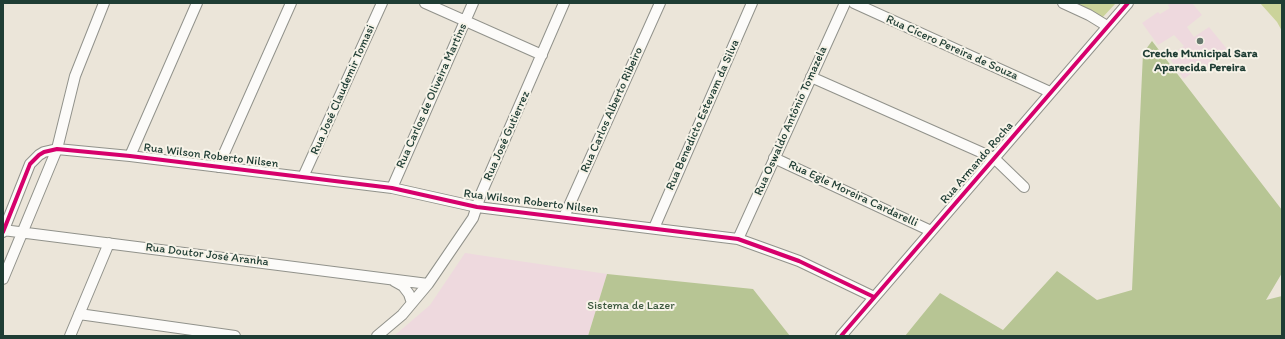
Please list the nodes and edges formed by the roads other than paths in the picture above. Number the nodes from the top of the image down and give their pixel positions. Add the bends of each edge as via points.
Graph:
1 (104, 3) edge
2 (197, 3) edge
3 (291, 3) edge
4 (382, 3) edge
5 (425, 3) edge
6 (473, 3) edge
7 (564, 3) edge
8 (660, 3) edge
9 (752, 3) edge
10 (844, 3) edge
11 (854, 3) edge
12 (1063, 3) edge
13 (1128, 3) edge
14 (1089, 15) junction
15 (465, 21) junction
16 (1107, 26) junction
17 (1096, 39) junction
18 (542, 55) junction
19 (811, 76) junction
20 (1050, 92) junction
21 (57, 149) junction
22 (39, 155) junction
23 (130, 156) junction
24 (774, 158) junction
25 (994, 158) junction
26 (50, 166) junction
27 (218, 166) junction
28 (304, 177) junction
29 (1024, 187) dead end
30 (392, 188) junction
31 (476, 207) junction
32 (564, 217) junction
33 (654, 228) junction
34 (3, 230) edge
35 (931, 231) junction
36 (23, 232) junction
37 (738, 239) junction
38 (109, 243) junction
39 (3, 279) edge
40 (391, 279) junction
41 (428, 284) junction
42 (874, 297) junction
43 (412, 303) junction
44 (79, 314) junction
45 (70, 336) edge
46 (235, 336) edge
47 (376, 336) edge
48 (841, 336) edge

1 - 21 street via 75,76
2 - 23 street
3 - 27 street
4 - 28 street, Rua José Claudemir Tomasi
5 - 15 street
6 - 15 street, Rua Carlos de Oliveira Martins
7 - 18 street, Rua José Gutierrez
8 - 32 street, Rua Carlos Alberto Ribeiro
9 - 33 street, Rua Benedicto Estevam da Silva
10 - 19 street, Rua Oswaldo Antônio Tomazela
11 - 20 street, Rua Cícero Pereira de Souza
12 - 14 street
13 - 16 street, Rua Armando Rocha
14 - 16 street
14 - 17 street via 1098,27
15 - 18 street
15 - 30 street, Rua Carlos de Oliveira Martins
16 - 17 street, Rua Armando Rocha
17 - 20 street, Rua Armando Rocha
18 - 31 street, Rua José Gutierrez
19 - 24 street, Rua Oswaldo Antônio Tomazela
19 - 25 street
20 - 25 street, Rua Armando Rocha
21 - 22 street
21 - 23 street, Rua Wilson Roberto Nilsen
21 - 26 street
22 - 26 street via 46,156
22 - 34 street via 30,164
23 - 27 street, Rua Wilson Roberto Nilsen
24 - 35 street, Rua Egle Moreira Cardarelli
24 - 37 street, Rua Oswaldo Antônio Tomazela
25 - 29 street
25 - 35 street, Rua Armando Rocha
26 - 36 street
27 - 28 street, Rua Wilson Roberto Nilsen
28 - 30 street, Rua Wilson Roberto Nilsen
30 - 31 street, Rua Wilson Roberto Nilsen
31 - 32 street, Rua Wilson Roberto Nilsen
31 - 41 street, Rua José Gutierrez via 473,218
32 - 33 street, Rua Wilson Roberto Nilsen
33 - 37 street, Rua Wilson Roberto Nilsen
34 - 36 street, Rua Doutor José Aranha
35 - 42 street, Rua Armando Rocha
36 - 38 street, Rua Doutor José Aranha
36 - 39 street
37 - 42 street, Rua Wilson Roberto Nilsen via 799,261
38 - 40 street, Rua Doutor José Aranha
38 - 44 street
40 - 41 street, Rua Doutor José Aranha
40 - 43 street, Rua Doutor José Aranha via 403,286 410,294
41 - 43 street, Rua José Gutierrez
42 - 48 street, Rua Armando Rocha
43 - 47 street, Rua José Gutierrez via 402,315
44 - 45 street
44 - 46 street

